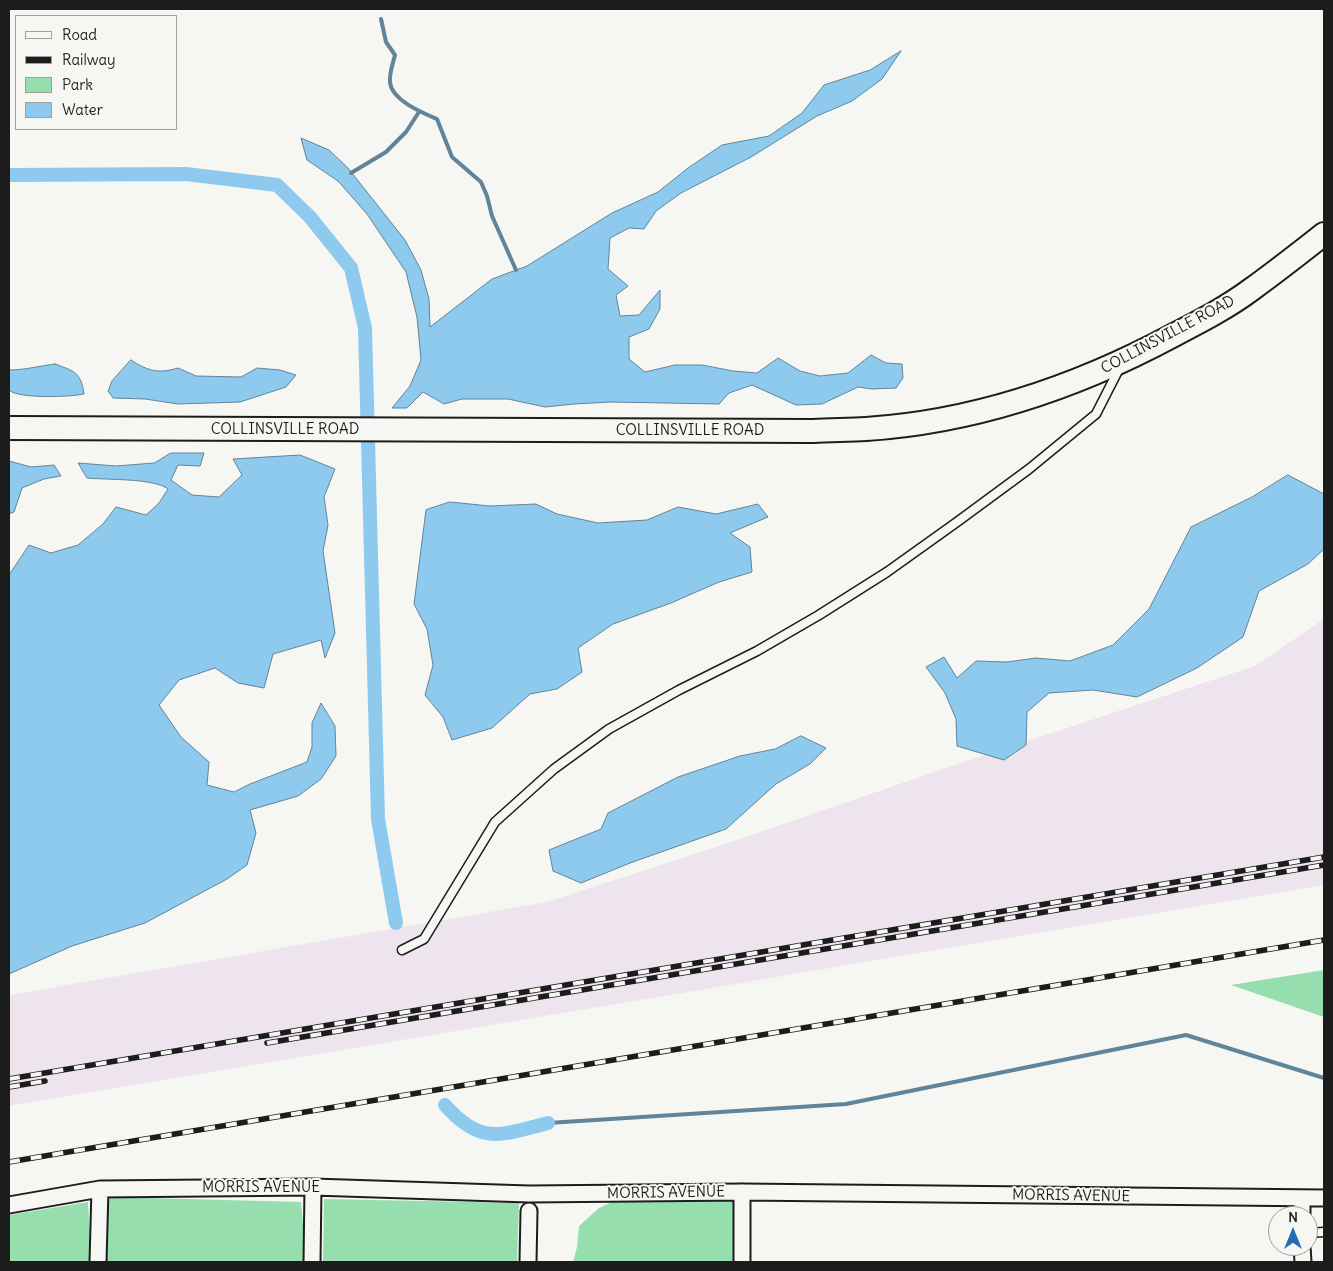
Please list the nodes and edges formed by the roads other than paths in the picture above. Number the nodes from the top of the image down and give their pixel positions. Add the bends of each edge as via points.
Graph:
1 (1324, 235) edge
2 (1123, 362) junction
3 (9, 428) edge
4 (402, 950) dead end
5 (313, 1187) junction
6 (100, 1189) junction
7 (742, 1192) junction
8 (1302, 1198) junction
9 (1324, 1198) edge
10 (9, 1205) edge
11 (1302, 1206) edge
12 (529, 1211) dead end
13 (98, 1262) edge
14 (312, 1262) edge
15 (528, 1262) edge
16 (742, 1262) edge

1 - 2 main road, COLLINSVILLE ROAD via 1251,290 1207,318
2 - 3 main road, COLLINSVILLE ROAD via 1059,387 976,412 866,429
2 - 4 lane via 1096,414 950,528 819,615 609,729 554,770 495,822 424,939
5 - 6 street, MORRIS AVENUE
5 - 7 street, MORRIS AVENUE via 529,1194
5 - 14 street
6 - 10 street, MORRIS AVENUE
6 - 13 street
7 - 8 street, MORRIS AVENUE
7 - 16 street
8 - 9 street, MORRIS AVENUE
8 - 11 street
12 - 15 street

